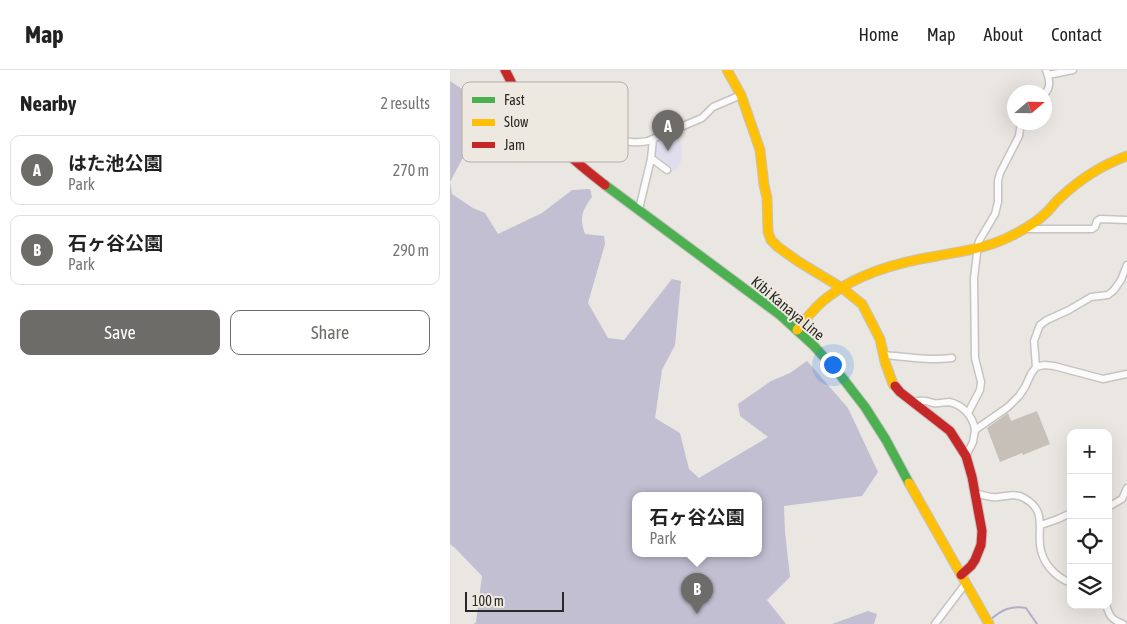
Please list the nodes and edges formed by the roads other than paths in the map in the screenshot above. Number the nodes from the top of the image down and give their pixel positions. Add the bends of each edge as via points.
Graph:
1 (505, 70) edge
2 (727, 70) edge
3 (1073, 70) edge
4 (1047, 73) edge
5 (511, 82) edge
6 (741, 95) junction
7 (1020, 130) edge
8 (653, 139) junction
9 (628, 141) edge
10 (1127, 156) edge
11 (651, 158) junction
12 (577, 162) edge
13 (667, 170) dead end
14 (639, 209) junction
15 (1127, 220) edge
16 (1024, 229) junction
17 (978, 249) junction
18 (1127, 265) edge
19 (842, 288) junction
20 (797, 330) junction
21 (884, 355) junction
22 (952, 358) dead end
23 (1036, 367) junction
24 (1127, 374) edge
25 (913, 402) junction
26 (968, 413) junction
27 (975, 430) junction
28 (966, 456) junction
29 (1127, 488) edge
30 (975, 493) junction
31 (1112, 505) edge
32 (1067, 515) edge
33 (1041, 524) junction
34 (964, 579) junction
35 (1067, 581) edge
36 (1108, 609) edge
37 (935, 624) edge
38 (989, 624) edge
39 (1123, 624) edge

1 - 5 street, Kibi Kanaya Line
2 - 6 street
3 - 4 street
6 - 8 street via 713,107 702,118
6 - 19 street via 760,150 768,232 772,240 799,262
7 - 17 street via 1000,172 996,214 979,241
8 - 9 street via 641,143
8 - 11 street
10 - 16 street via 1102,166
11 - 13 street
11 - 14 street
12 - 14 street, Kibi Kanaya Line
14 - 20 street, Kibi Kanaya Line
15 - 16 street via 1100,219 1092,229
16 - 17 street
17 - 19 street via 900,264
17 - 26 street via 974,278 975,358 980,390
18 - 23 street via 1121,280 1108,295 1091,297 1040,325 1034,341
19 - 20 street via 815,307
19 - 21 street via 862,304 880,339
20 - 34 street, Kibi Kanaya Line via 865,406
21 - 22 street via 935,360
21 - 25 street via 893,384
23 - 24 street via 1054,366 1103,379
23 - 27 street via 1014,402
25 - 26 street via 949,402
25 - 28 street via 950,431
26 - 27 street
27 - 28 street
28 - 30 street
29 - 31 street via 1122,499
30 - 33 street via 991,497 1023,497 1036,507
30 - 34 street via 982,531 981,545
32 - 33 street
33 - 35 street via 1041,548 1045,560 1052,571
34 - 37 street
34 - 38 street, Kibi Kanaya Line
36 - 39 street via 1114,621

